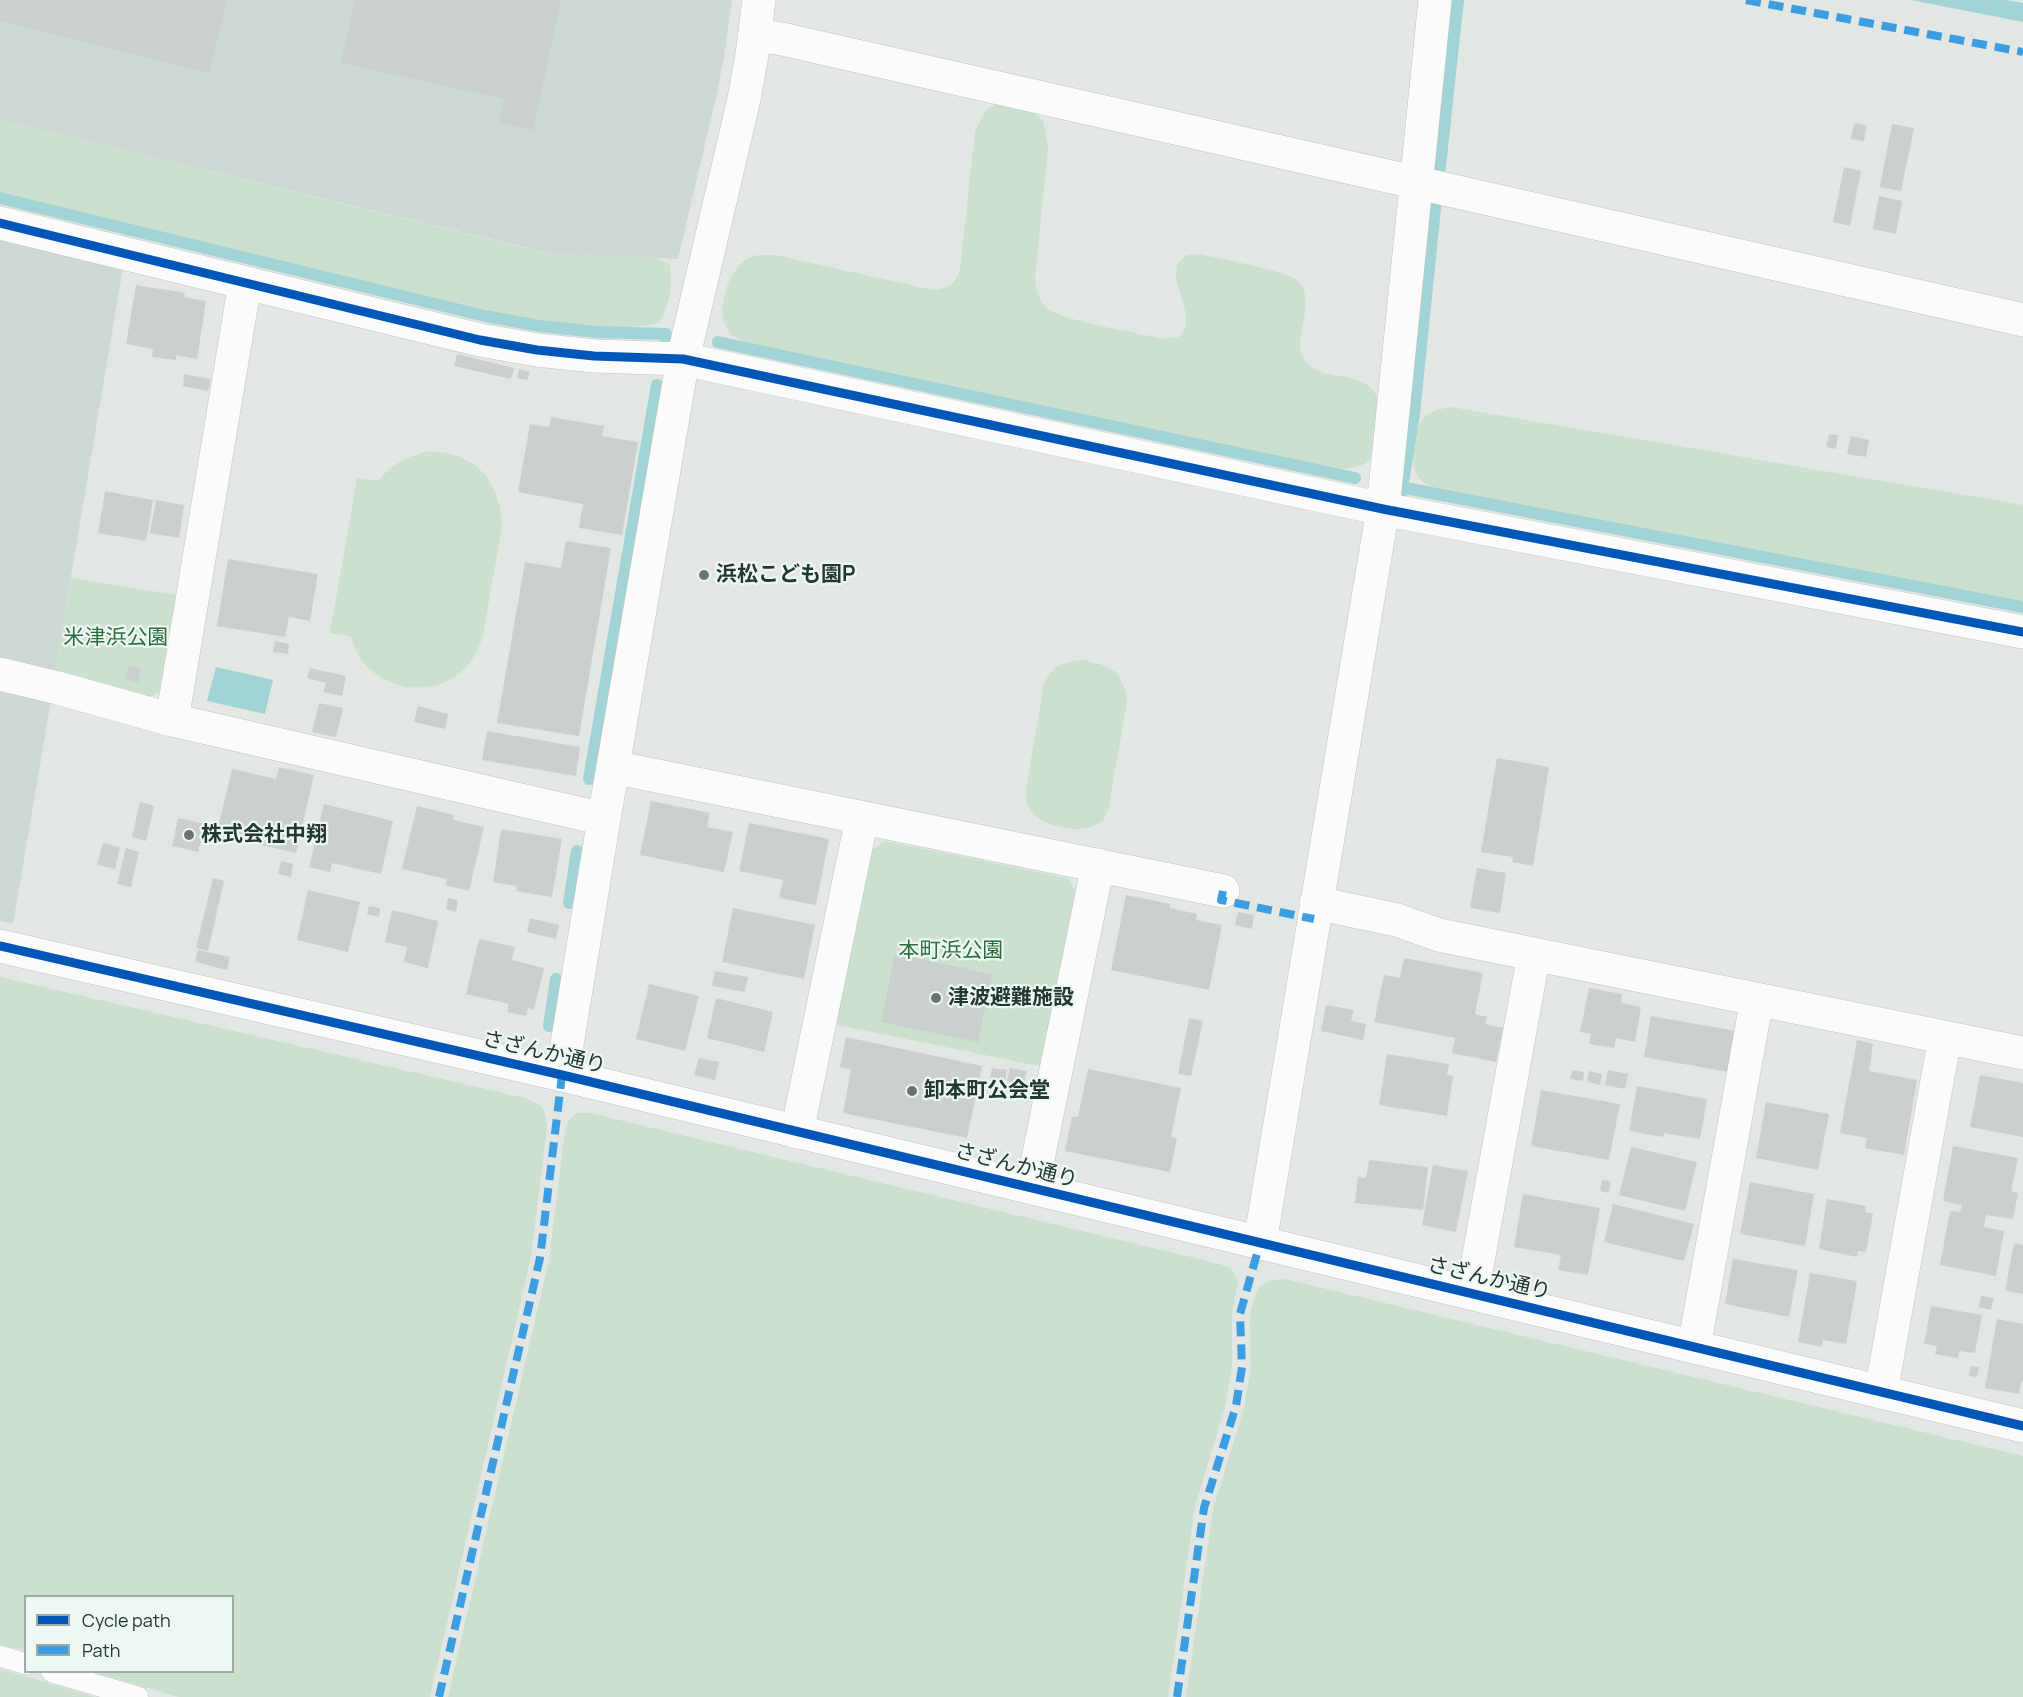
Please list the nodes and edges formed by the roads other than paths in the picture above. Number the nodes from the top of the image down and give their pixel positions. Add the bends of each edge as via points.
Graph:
1 (759, 0) edge
2 (1435, 0) edge
3 (755, 35) junction
4 (1417, 183) junction
5 (0, 223) edge
6 (245, 283) junction
7 (2023, 320) edge
8 (683, 359) junction
9 (1383, 509) junction
10 (2023, 632) edge
11 (0, 674) edge
12 (172, 720) junction
13 (613, 767) junction
14 (862, 818) junction
15 (604, 819) junction
16 (1098, 865) junction
17 (1223, 891) dead end
18 (1316, 903) junction
19 (0, 946) edge
20 (1534, 954) junction
21 (1757, 999) junction
22 (1945, 1037) junction
23 (2023, 1053) edge
24 (562, 1075) junction
25 (797, 1132) junction
26 (1032, 1188) junction
27 (1260, 1243) junction
28 (1472, 1293) junction
29 (1694, 1347) junction
30 (1881, 1392) junction
31 (2023, 1426) edge
32 (0, 1656) edge
33 (24, 1663) edge
34 (59, 1673) edge
35 (138, 1697) edge

1 - 3 street
2 - 4 street
3 - 4 street
3 - 8 street via 744,99
4 - 7 street
4 - 9 street
5 - 6 street
6 - 8 street via 537,350
6 - 12 street
8 - 9 street
8 - 13 street
9 - 10 street
9 - 18 street
11 - 12 street
12 - 15 street
13 - 14 street
13 - 15 street
14 - 16 street
14 - 25 street
15 - 24 street
16 - 17 street
16 - 26 street
18 - 20 street via 1397,920 1439,935
18 - 27 street
19 - 24 street, さざんか通り
20 - 21 street
20 - 28 street
21 - 22 street
21 - 29 street
22 - 23 street
22 - 30 street
24 - 25 street, さざんか通り
25 - 26 street, さざんか通り
26 - 27 street, さざんか通り
27 - 28 street, さざんか通り
28 - 29 street, さざんか通り
29 - 30 street, さざんか通り
30 - 31 street, さざんか通り
32 - 33 lane
34 - 35 lane

